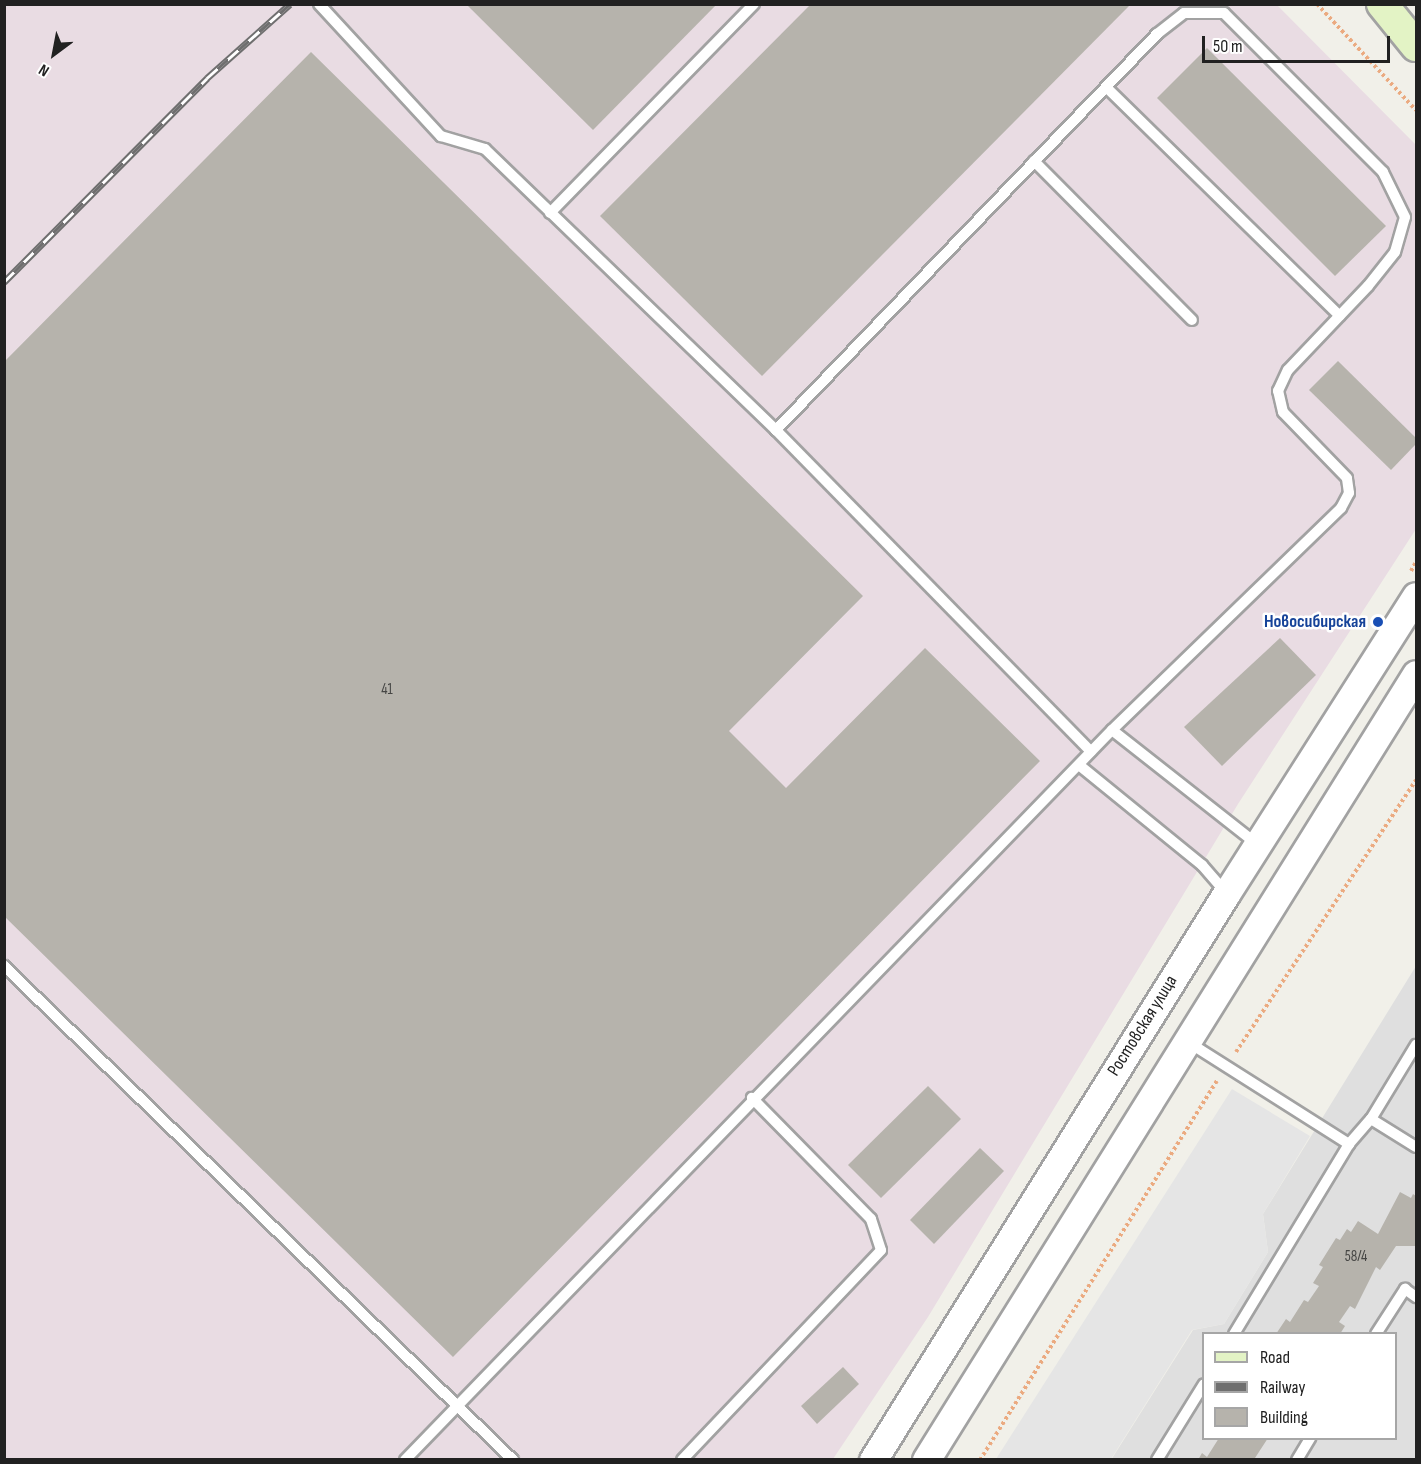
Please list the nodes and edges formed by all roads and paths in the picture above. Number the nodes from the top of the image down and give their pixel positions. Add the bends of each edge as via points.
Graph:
1 (319, 4) edge
2 (754, 4) edge
3 (1176, 4) edge
4 (1317, 4) edge
5 (1382, 4) edge
6 (1184, 13) junction
7 (1416, 46) edge
8 (1106, 87) junction
9 (1416, 110) edge
10 (1034, 161) junction
11 (550, 213) junction
12 (1340, 316) junction
13 (1192, 320) dead end
14 (776, 430) junction
15 (1416, 596) edge
16 (1416, 674) edge
17 (1112, 730) junction
18 (1091, 752) junction
19 (1079, 765) junction
20 (1416, 780) edge
21 (1257, 844) junction
22 (1226, 894) junction
23 (4, 966) edge
24 (1148, 1017) junction
25 (1185, 1041) junction
26 (1416, 1045) edge
27 (1226, 1067) junction
28 (752, 1098) junction
29 (1371, 1119) junction
30 (1350, 1144) junction
31 (1416, 1147) edge
32 (1416, 1297) edge
33 (1235, 1332) edge
34 (1377, 1332) edge
35 (1202, 1386) edge
36 (457, 1405) junction
37 (1309, 1440) edge
38 (405, 1460) edge
39 (513, 1460) edge
40 (681, 1460) edge
41 (873, 1460) edge
42 (926, 1460) edge
43 (980, 1460) edge
44 (1157, 1460) edge
45 (1296, 1460) edge

1 - 11 lane via 441,136 485,149
2 - 11 lane
3 - 6 lane
4 - 9 path
5 - 7 main road
6 - 8 lane via 1157,34
6 - 12 lane via 1224,13 1383,172 1405,217 1395,252
8 - 10 lane
8 - 12 lane
10 - 13 lane
10 - 14 lane
11 - 14 lane
12 - 17 lane via 1288,370 1278,391 1283,412 1347,478 1345,501
14 - 18 lane
15 - 21 street, Ростовская улица
16 - 25 street
17 - 18 lane
17 - 21 lane
18 - 19 lane
19 - 22 lane via 1202,864
19 - 28 lane
20 - 27 path
21 - 22 street, Ростовская улица
22 - 24 street, Ростовская улица
23 - 36 lane
24 - 25 street
24 - 41 street, Ростовская улица
25 - 27 lane
25 - 42 street
26 - 29 lane
27 - 30 lane
27 - 43 path
28 - 36 lane
28 - 40 lane via 871,1219 881,1250
29 - 30 lane
29 - 31 lane
30 - 33 lane
32 - 34 lane via 1405,1289
35 - 44 lane
36 - 38 lane
36 - 39 lane
37 - 45 lane

